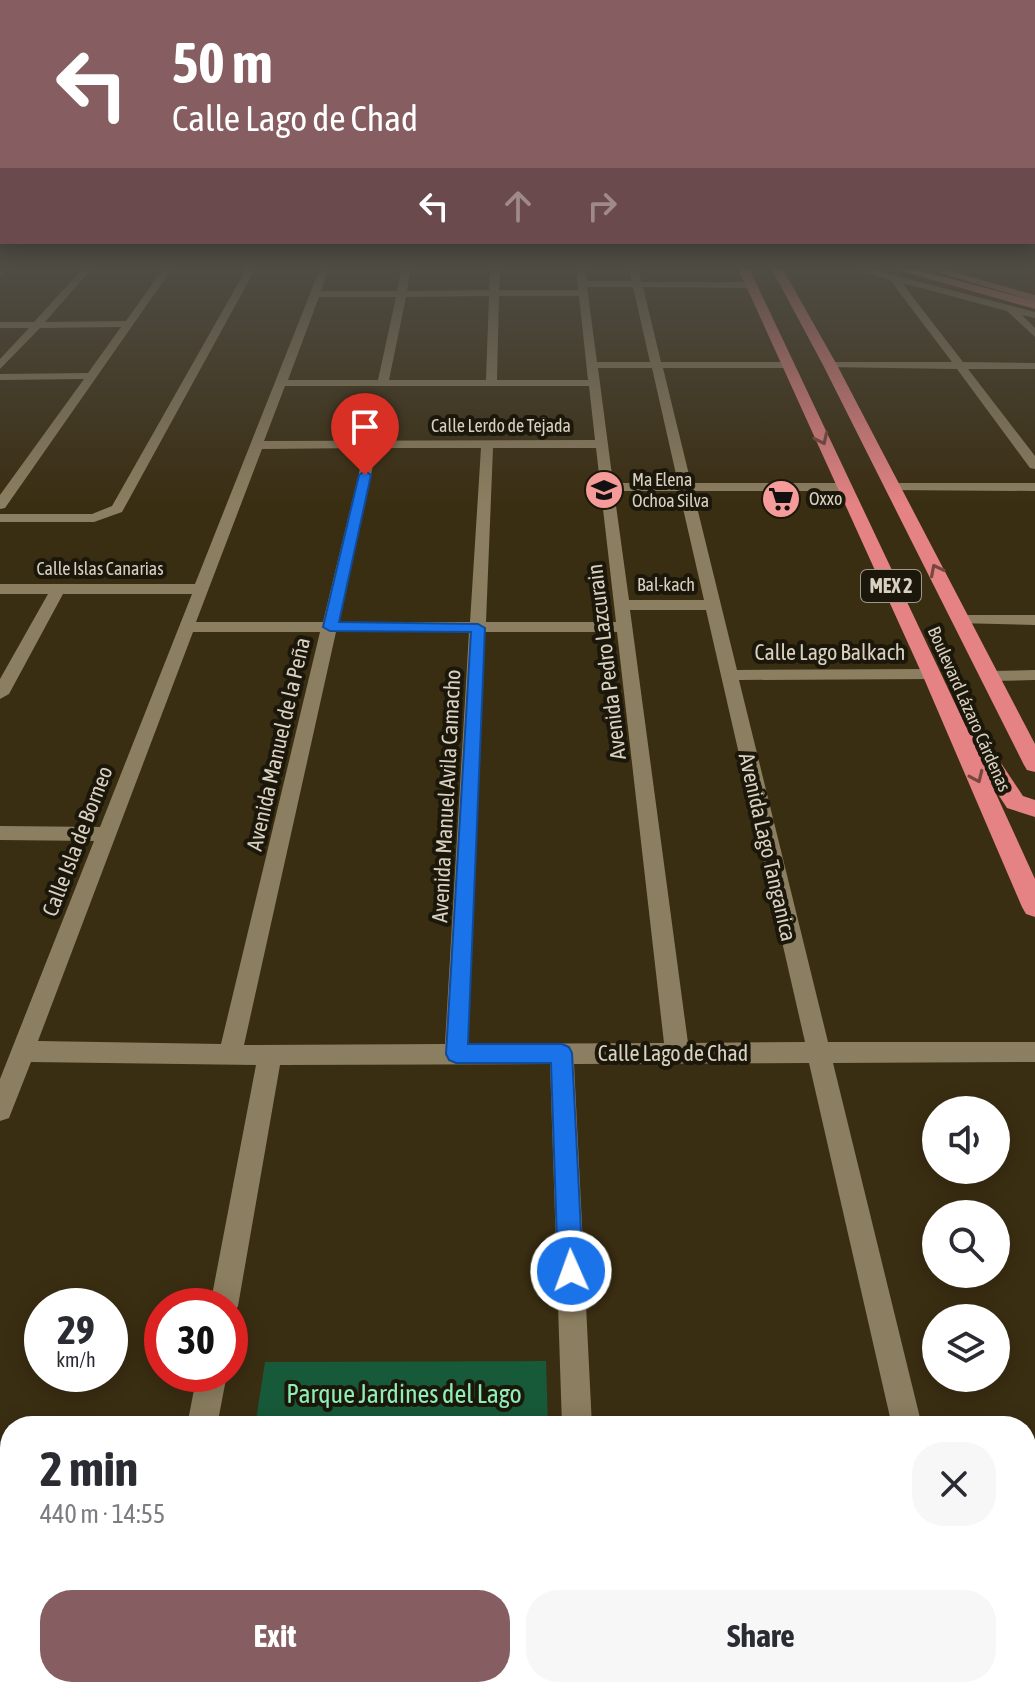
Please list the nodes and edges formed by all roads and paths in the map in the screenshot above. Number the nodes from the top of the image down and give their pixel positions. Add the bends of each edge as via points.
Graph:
1 (19, 345) edge
2 (114, 345) edge
3 (208, 345) edge
4 (295, 345) edge
5 (391, 345) edge
6 (492, 345) edge
7 (590, 345) edge
8 (652, 345) edge
9 (778, 345) edge
10 (810, 345) edge
11 (945, 345) edge
12 (657, 364) junction
13 (592, 365) junction
14 (960, 365) junction
15 (0, 366) edge
16 (788, 366) junction
17 (1035, 366) edge
18 (92, 376) junction
19 (822, 376) junction
20 (0, 377) edge
21 (281, 383) junction
22 (383, 383) junction
23 (491, 383) junction
24 (594, 383) junction
25 (797, 387) junction
26 (372, 444) junction
27 (487, 444) junction
28 (601, 444) junction
29 (257, 445) junction
30 (1035, 465) edge
31 (608, 487) junction
32 (684, 487) junction
33 (845, 487) junction
34 (893, 487) junction
35 (1035, 487) edge
36 (0, 505) edge
37 (0, 518) edge
38 (0, 589) edge
39 (58, 589) junction
40 (200, 589) junction
41 (621, 605) junction
42 (712, 605) junction
43 (962, 620) junction
44 (1035, 620) edge
45 (186, 627) junction
46 (330, 627) junction
47 (624, 627) junction
48 (478, 628) junction
49 (932, 674) junction
50 (729, 675) junction
51 (1035, 675) edge
52 (990, 676) junction
53 (0, 694) edge
54 (944, 701) junction
55 (1035, 765) edge
56 (1035, 809) edge
57 (0, 833) edge
58 (105, 834) junction
59 (1035, 907) edge
60 (22, 1051) junction
61 (816, 1052) junction
62 (1035, 1052) edge
63 (562, 1053) junction
64 (677, 1053) junction
65 (456, 1054) junction
66 (230, 1055) junction
67 (270, 1055) junction
68 (0, 1110) edge
69 (227, 1288) edge
70 (209, 1392) edge
71 (204, 1416) edge
72 (577, 1416) edge
73 (905, 1416) edge

1 - 15 street
2 - 18 street
3 - 37 street via 114,512 94,518
4 - 21 street, Calle Isla de Borneo
5 - 22 street
6 - 23 street
7 - 13 street, Avenida Pedro Lazcurain
8 - 12 street, Avenida Lago Tanganica
9 - 16 highway, Boulevard Lázaro Cárdenas / MEX 2
10 - 19 highway, Boulevard Lázaro Cárdenas / MEX 2
11 - 14 street
12 - 13 street
12 - 16 street
12 - 32 street, Avenida Lago Tanganica
13 - 24 street, Avenida Pedro Lazcurain
14 - 17 street
14 - 19 street
14 - 30 street
16 - 19 highway
16 - 25 highway, Boulevard Lázaro Cárdenas / MEX 2
18 - 20 street
18 - 36 street
19 - 25 highway
19 - 34 highway, Boulevard Lázaro Cárdenas / MEX 2 via 845,395
21 - 22 street
21 - 29 street, Calle Isla de Borneo
22 - 23 street
23 - 24 street
24 - 28 street, Avenida Pedro Lazcurain
25 -> 33 highway, Boulevard Lázaro Cárdenas / MEX 2
26 - 27 street, Calle Lerdo de Tejada
26 - 29 street, Calle Lerdo de Tejada
26 - 46 street, Avenida Manuel de la Peña
27 - 28 street, Calle Lerdo de Tejada
27 - 48 street, Avenida Manuel Avila Camacho
28 - 31 street, Avenida Pedro Lazcurain
29 - 40 street, Calle Isla de Borneo
31 - 32 street
31 - 41 street, Avenida Pedro Lazcurain
32 - 33 street
32 - 42 street, Avenida Lago Tanganica
33 - 49 highway, Boulevard Lázaro Cárdenas / MEX 2
34 - 35 street
43 -> 34 highway, Boulevard Lázaro Cárdenas / MEX 2
38 - 39 street, Calle Islas Canarias
39 - 40 street, Calle Islas Canarias
39 - 53 street
40 - 45 street, Calle Isla de Borneo
41 - 42 street, Bal-kach
41 - 47 street, Avenida Pedro Lazcurain
42 - 50 street, Avenida Lago Tanganica
43 - 44 street
43 - 52 highway, Boulevard Lázaro Cárdenas / MEX 2
45 - 46 street
45 - 58 street, Calle Isla de Borneo
46 - 48 street
46 - 66 street, Avenida Manuel de la Peña
47 - 48 street
47 - 64 street, Avenida Pedro Lazcurain
48 - 65 street, Avenida Manuel Avila Camacho
49 - 50 street, Calle Lago Balkach
49 - 54 highway, Boulevard Lázaro Cárdenas / MEX 2
50 - 61 street, Avenida Lago Tanganica
51 - 52 street
52 - 55 highway, Boulevard Lázaro Cárdenas / MEX 2
54 - 56 highway via 1010,796
54 -> 59 highway, Boulevard Lázaro Cárdenas / MEX 2
57 - 58 street
58 - 60 street, Calle Isla de Borneo
60 - 66 street, Calle Lago de Chad
60 - 68 street, Calle Isla de Borneo
61 - 62 street, Calle Lago de Chad
61 - 64 street, Calle Lago de Chad
61 - 73 street, Avenida Lago Tanganica
63 - 64 street, Calle Lago de Chad
63 - 65 street, Calle Lago de Chad
63 - 72 street
65 - 67 street, Calle Lago de Chad
66 - 67 street, Calle Lago de Chad
67 - 69 street
70 - 71 street

